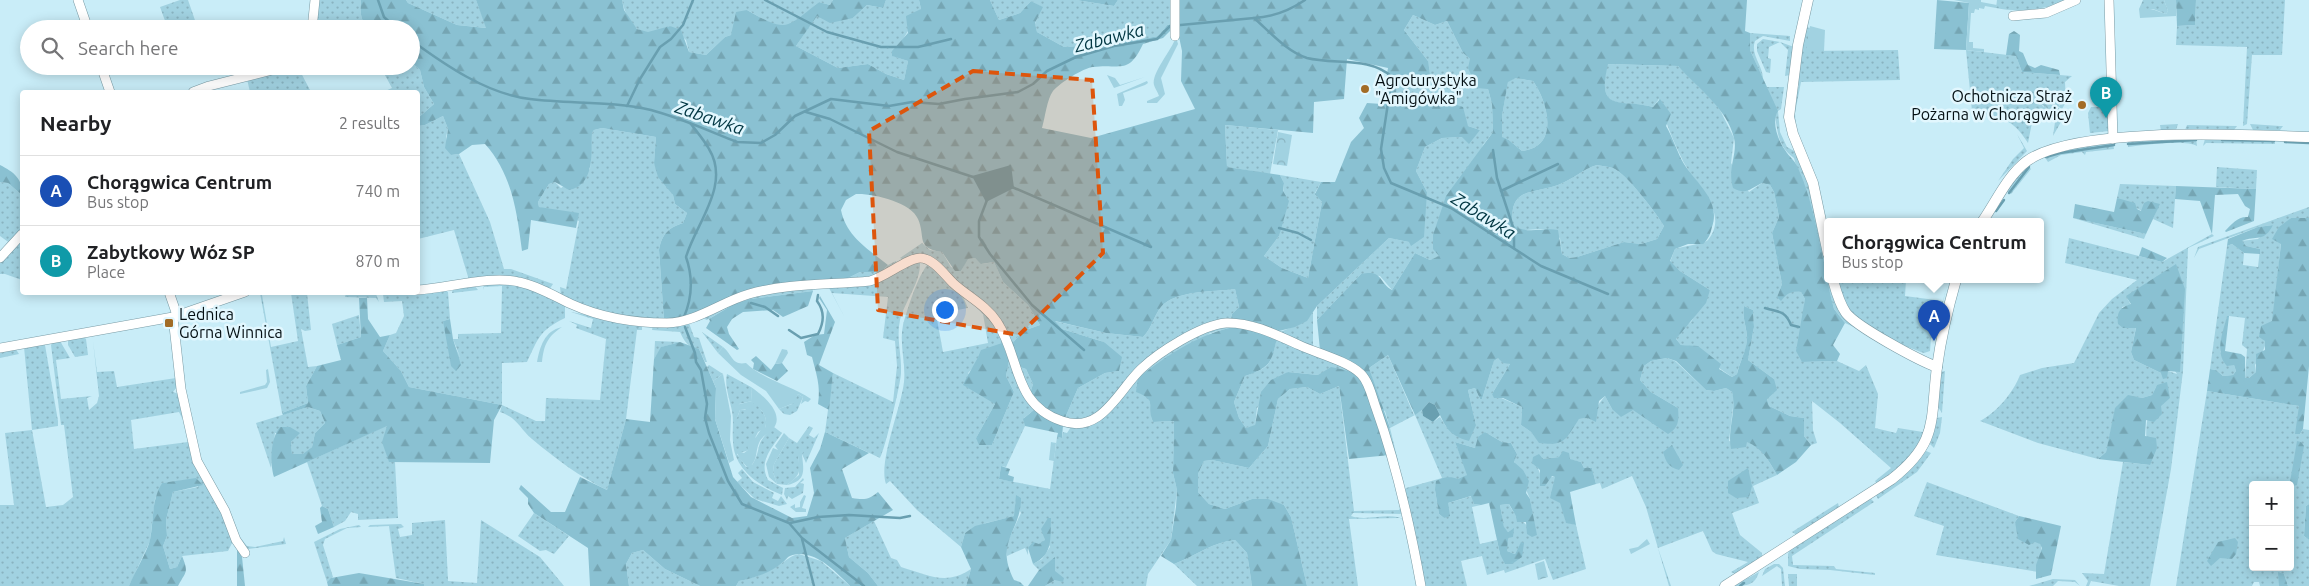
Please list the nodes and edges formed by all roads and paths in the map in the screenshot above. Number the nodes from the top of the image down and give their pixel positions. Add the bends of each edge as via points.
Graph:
1 (78, 0) edge
2 (315, 0) edge
3 (1175, 0) edge
4 (1808, 0) edge
5 (2076, 0) edge
6 (2109, 0) edge
7 (2012, 16) dead end
8 (85, 20) edge
9 (313, 20) edge
10 (1174, 30) dead end
11 (104, 75) edge
12 (252, 75) edge
13 (109, 90) edge
14 (198, 90) edge
15 (2309, 137) edge
16 (2113, 139) junction
17 (1985, 218) edge
18 (1824, 235) edge
19 (20, 236) edge
20 (0, 258) edge
21 (1834, 283) edge
22 (1955, 283) edge
23 (420, 290) edge
24 (170, 295) edge
25 (237, 295) edge
26 (175, 316) junction
27 (0, 348) edge
28 (1937, 367) junction
29 (245, 553) dead end
30 (1420, 586) edge
31 (1725, 586) edge

1 - 8 street
2 - 9 street
3 - 10 street
4 - 18 street via 1798,45 1789,117 1813,183
5 - 7 street via 2046,13
6 - 16 street
11 - 13 street
12 - 14 street
15 - 16 street via 2201,135
16 - 17 street via 2052,148 2034,156 2015,172
19 - 20 street
21 - 28 street via 1842,308 1851,319
22 - 28 street
23 - 30 street via 507,280 533,285 588,311 618,320 668,323 689,320 750,294 870,281 915,258 924,258 999,323 1022,385 1034,404 1052,417 1071,424 1099,417 1140,370 1197,332 1225,323 1257,328 1348,366 1364,377 1401,489
24 - 26 street
25 - 26 street
26 - 27 street
26 - 29 street via 181,389 197,462
28 - 31 street via 1932,427 1910,464 1892,479

